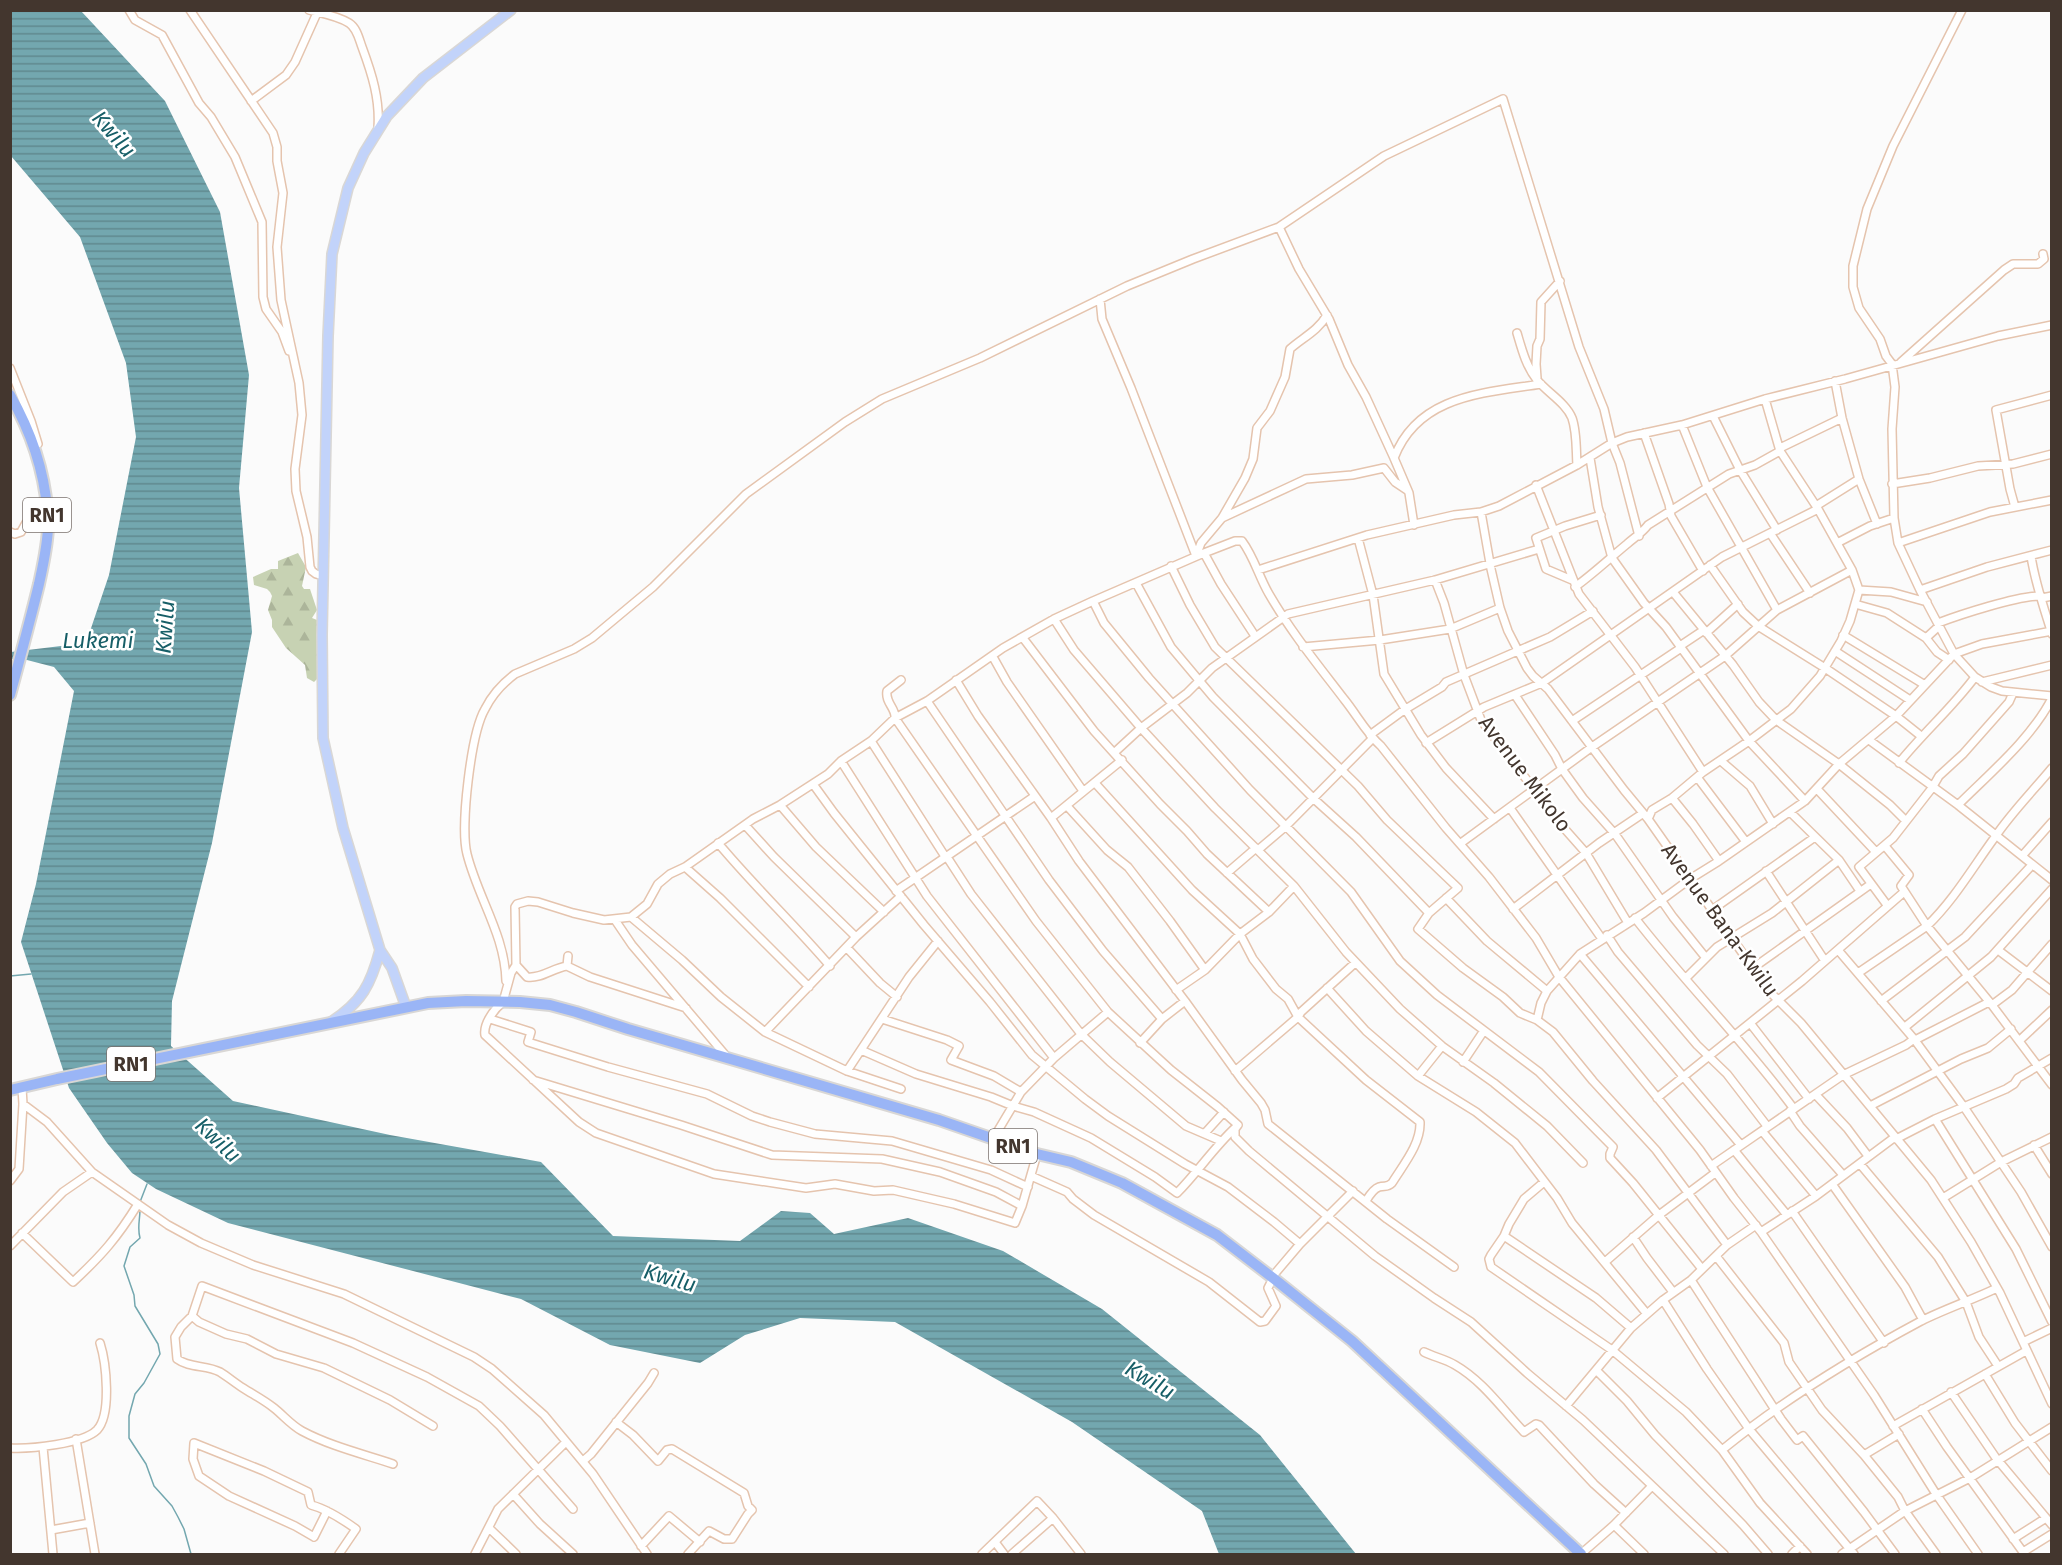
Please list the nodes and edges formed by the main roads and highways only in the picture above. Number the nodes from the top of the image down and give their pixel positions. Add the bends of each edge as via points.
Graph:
1 (512, 10) edge
2 (10, 395) edge
3 (16, 415) edge
4 (13, 678) edge
5 (10, 694) edge
6 (380, 950) junction
7 (406, 1007) junction
8 (328, 1024) junction
9 (16, 1089) edge
10 (1581, 1554) edge

1 - 6 main road via 423,78 387,116 348,188 332,254 323,576 323,738 343,828
2 - 3 highway, RN1
3 - 4 highway, RN1 via 31,435 42,470 48,525 31,619
4 - 5 highway, RN1
6 - 7 main road via 392,968
6 - 8 main road via 363,996
7 - 8 highway, RN1
7 - 10 highway, RN1 via 465,1001 550,1005 939,1120 1071,1162 1122,1184 1217,1235 1352,1341
8 - 9 highway, RN1

